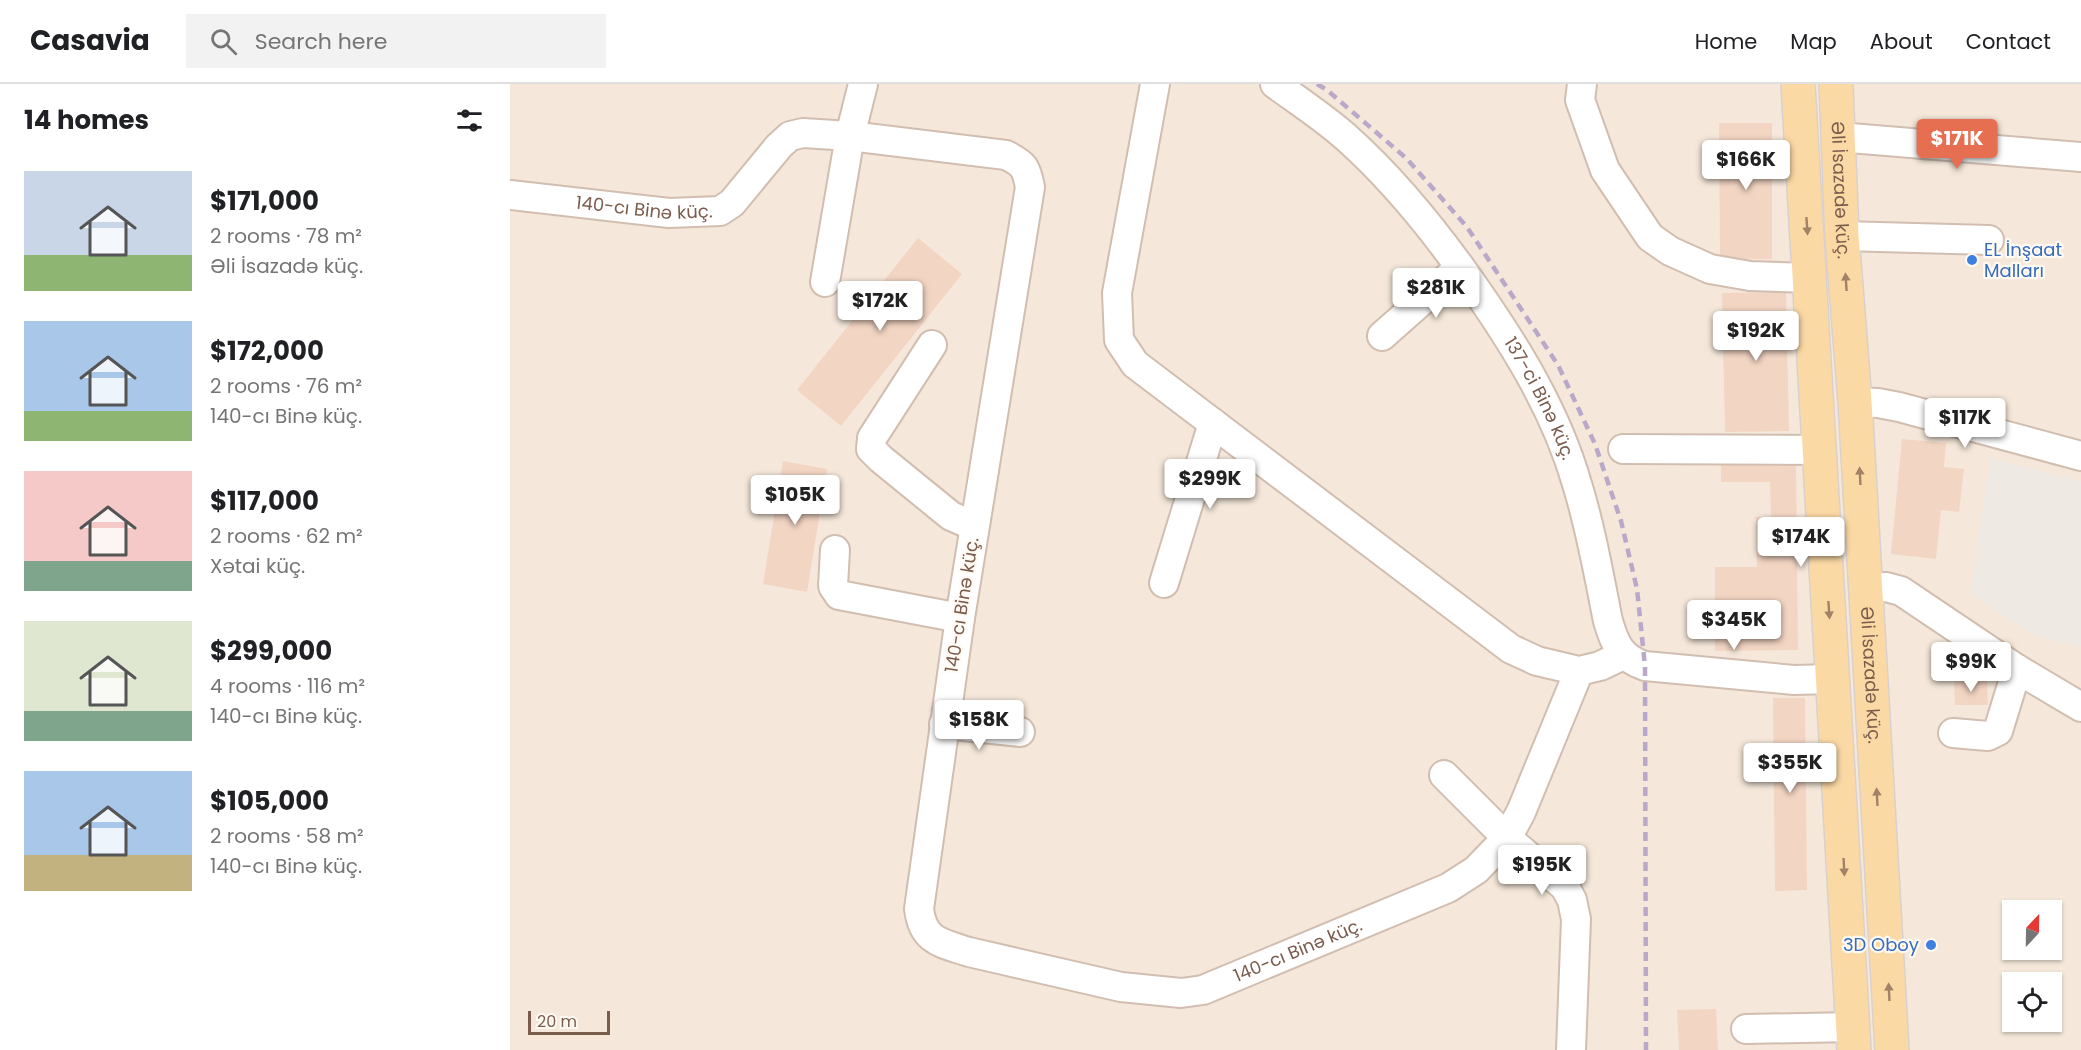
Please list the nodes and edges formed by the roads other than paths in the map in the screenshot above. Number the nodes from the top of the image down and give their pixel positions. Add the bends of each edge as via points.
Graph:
1 (863, 84) edge
2 (1155, 84) edge
3 (1275, 84) edge
4 (1582, 84) edge
5 (1798, 84) edge
6 (1836, 84) edge
7 (850, 135) junction
8 (1838, 137) junction
9 (2081, 157) edge
10 (510, 195) edge
11 (1842, 236) junction
12 (1989, 240) dead end
13 (1460, 267) junction
14 (1810, 278) junction
15 (825, 282) dead end
16 (1382, 336) dead end
17 (932, 345) dead end
18 (1855, 402) junction
19 (1816, 403) junction
20 (1213, 423) junction
21 (1623, 449) dead end
22 (1819, 450) junction
23 (2081, 456) edge
24 (974, 526) junction
25 (835, 550) dead end
26 (1164, 583) dead end
27 (1866, 588) junction
28 (960, 618) junction
29 (1623, 655) junction
30 (2017, 669) junction
31 (1579, 671) junction
32 (1833, 679) junction
33 (2080, 705) edge
34 (944, 724) junction
35 (1020, 732) dead end
36 (1953, 733) dead end
37 (1444, 775) dead end
38 (1507, 838) junction
39 (1746, 1029) dead end
40 (1854, 1038) edge
41 (1571, 1050) edge
42 (1892, 1050) edge

1 - 7 street
2 - 20 street via 1117,293 1119,340 1135,364
3 - 13 street, 137-ci Binə küç. via 1347,138 1430,226
4 - 14 street via 1580,100 1605,170 1650,237 1710,269 1750,276
5 -> 14 main road, Əli İsazadə küç.
6 - 8 main road, Əli İsazadə küç.
7 - 10 street, 140-cı Binə küç. via 790,136 732,203 720,211 669,213
7 - 15 street
7 - 24 street, 140-cı Binə küç. via 1006,155 1027,171 1030,187
8 - 9 street
8 - 11 main road, Əli İsazadə küç.
11 - 12 street
18 -> 11 main road, Əli İsazadə küç.
13 - 16 street
13 - 29 street, 137-ci Binə küç. via 1520,357 1551,414 1577,483 1608,621
14 - 19 main road, Əli İsazadə küç.
17 - 24 street via 872,438 871,448 951,516
18 - 19 main road
18 - 23 street via 1899,407
27 -> 18 main road, Əli İsazadə küç.
19 - 22 main road, Əli İsazadə küç.
20 - 26 street
20 - 31 street via 1511,649 1537,661
21 - 22 street
22 -> 32 main road, Əli İsazadə küç.
24 - 28 street, 140-cı Binə küç.
25 - 28 street via 833,586 839,595
27 - 30 street via 1901,591
42 -> 27 main road, Əli İsazadə küç.
28 - 34 street, 140-cı Binə küç.
29 - 31 street
29 - 32 street via 1645,666 1794,680
30 - 33 street
30 - 36 street via 1998,731 1988,736
31 - 38 street, 140-cı Binə küç.
32 -> 40 main road, Əli İsazadə küç.
34 - 35 street
34 - 38 street, 140-cı Binə küç. via 921,924 930,936 961,949 1121,987 1181,993 1203,990 1448,888 1476,870
37 - 38 street
38 - 41 street via 1553,875 1572,900 1576,919
39 - 40 street

